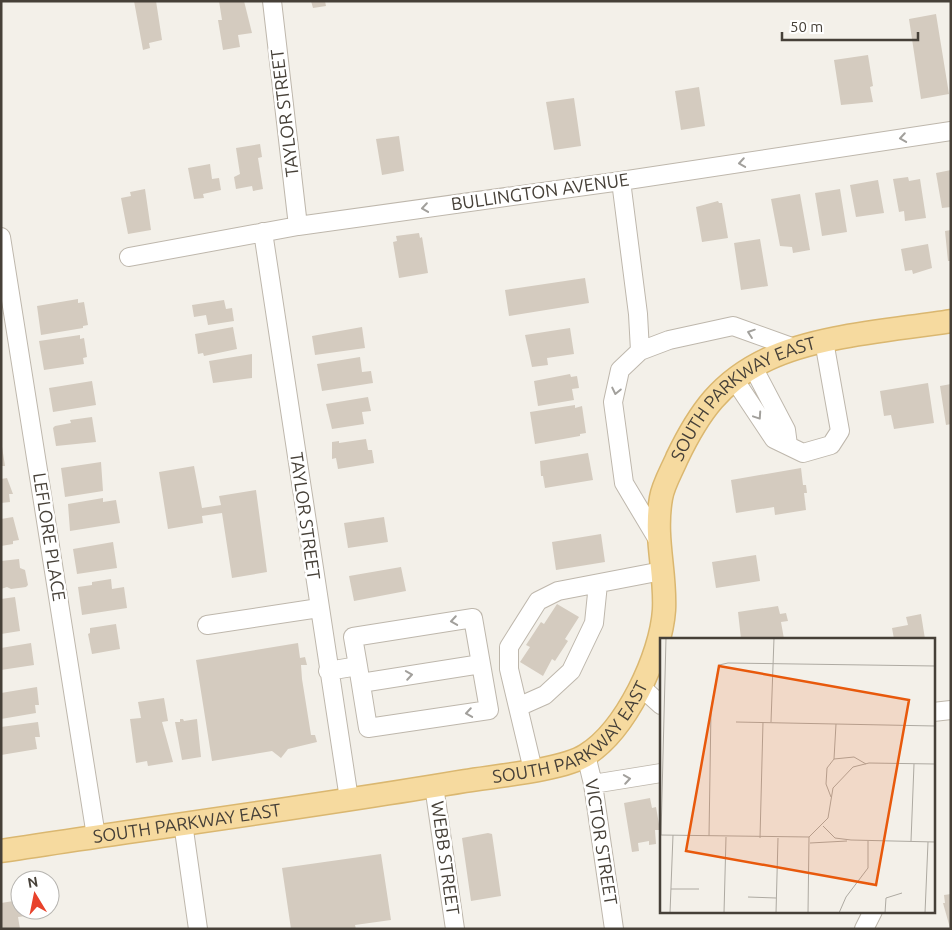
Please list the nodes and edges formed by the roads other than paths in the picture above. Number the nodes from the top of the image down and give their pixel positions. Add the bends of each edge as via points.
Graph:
1 (272, 1) edge
2 (951, 131) edge
3 (622, 181) junction
4 (298, 226) junction
5 (263, 232) junction
6 (1, 237) edge
7 (129, 257) dead end
8 (951, 321) edge
9 (824, 341) junction
10 (797, 348) junction
11 (640, 351) junction
12 (753, 367) junction
13 (734, 379) junction
14 (788, 445) junction
15 (658, 540) junction
16 (662, 571) junction
17 (598, 584) junction
18 (319, 608) junction
19 (207, 625) dead end
20 (481, 664) junction
21 (328, 671) junction
22 (359, 674) junction
23 (641, 687) junction
24 (660, 704) edge
25 (518, 707) junction
26 (951, 710) edge
27 (934, 712) edge
28 (586, 755) junction
29 (533, 770) junction
30 (660, 773) edge
31 (593, 784) junction
32 (434, 786) junction
33 (349, 799) junction
34 (183, 823) junction
35 (96, 836) junction
36 (1, 850) edge
37 (872, 912) edge
38 (198, 929) edge
39 (455, 929) edge
40 (614, 929) edge
41 (864, 929) edge

1 - 4 street, TAYLOR STREET
2 -> 3 street, BULLINGTON AVENUE
3 -> 4 street, BULLINGTON AVENUE
3 - 11 street
4 - 5 street, BULLINGTON AVENUE
5 - 7 street, BULLINGTON AVENUE
5 - 18 street, TAYLOR STREET
6 - 35 street, LEFLORE PLACE
8 - 9 main road, SOUTH PARKWAY EAST
9 - 10 main road, SOUTH PARKWAY EAST
9 - 14 street via 840,431 831,445 803,452
10 -> 11 street via 733,326 669,340
10 - 12 main road, SOUTH PARKWAY EAST
11 -> 15 street via 620,370 613,402 624,483
12 - 13 main road, SOUTH PARKWAY EAST
12 - 14 street via 786,430
13 -> 14 street via 774,439
13 - 15 main road, SOUTH PARKWAY EAST via 711,400 691,429 661,495
15 - 16 main road, SOUTH PARKWAY EAST
16 - 17 street
16 - 23 main road, SOUTH PARKWAY EAST via 664,609 659,644
17 - 25 street via 594,623 571,671 545,695
17 - 25 street via 558,591 538,600 509,646 509,669
18 - 19 street
18 - 21 street, TAYLOR STREET
22 -> 20 street
20 -> 22 street via 473,618 353,637
20 -> 22 street via 489,710 368,728
21 - 22 street
21 - 33 street, TAYLOR STREET
23 - 24 street
23 - 28 main road, SOUTH PARKWAY EAST via 611,731
25 - 29 street
26 - 27 street
28 - 29 main road, SOUTH PARKWAY EAST via 562,765
28 - 31 street, VICTOR STREET
29 - 32 main road, SOUTH PARKWAY EAST
31 -> 30 street
31 - 40 street, VICTOR STREET
32 - 33 main road, SOUTH PARKWAY EAST
32 - 39 street, WEBB STREET
33 - 34 main road, SOUTH PARKWAY EAST
34 - 35 main road, SOUTH PARKWAY EAST
34 - 38 street
35 - 36 main road, SOUTH PARKWAY EAST
37 - 41 street

